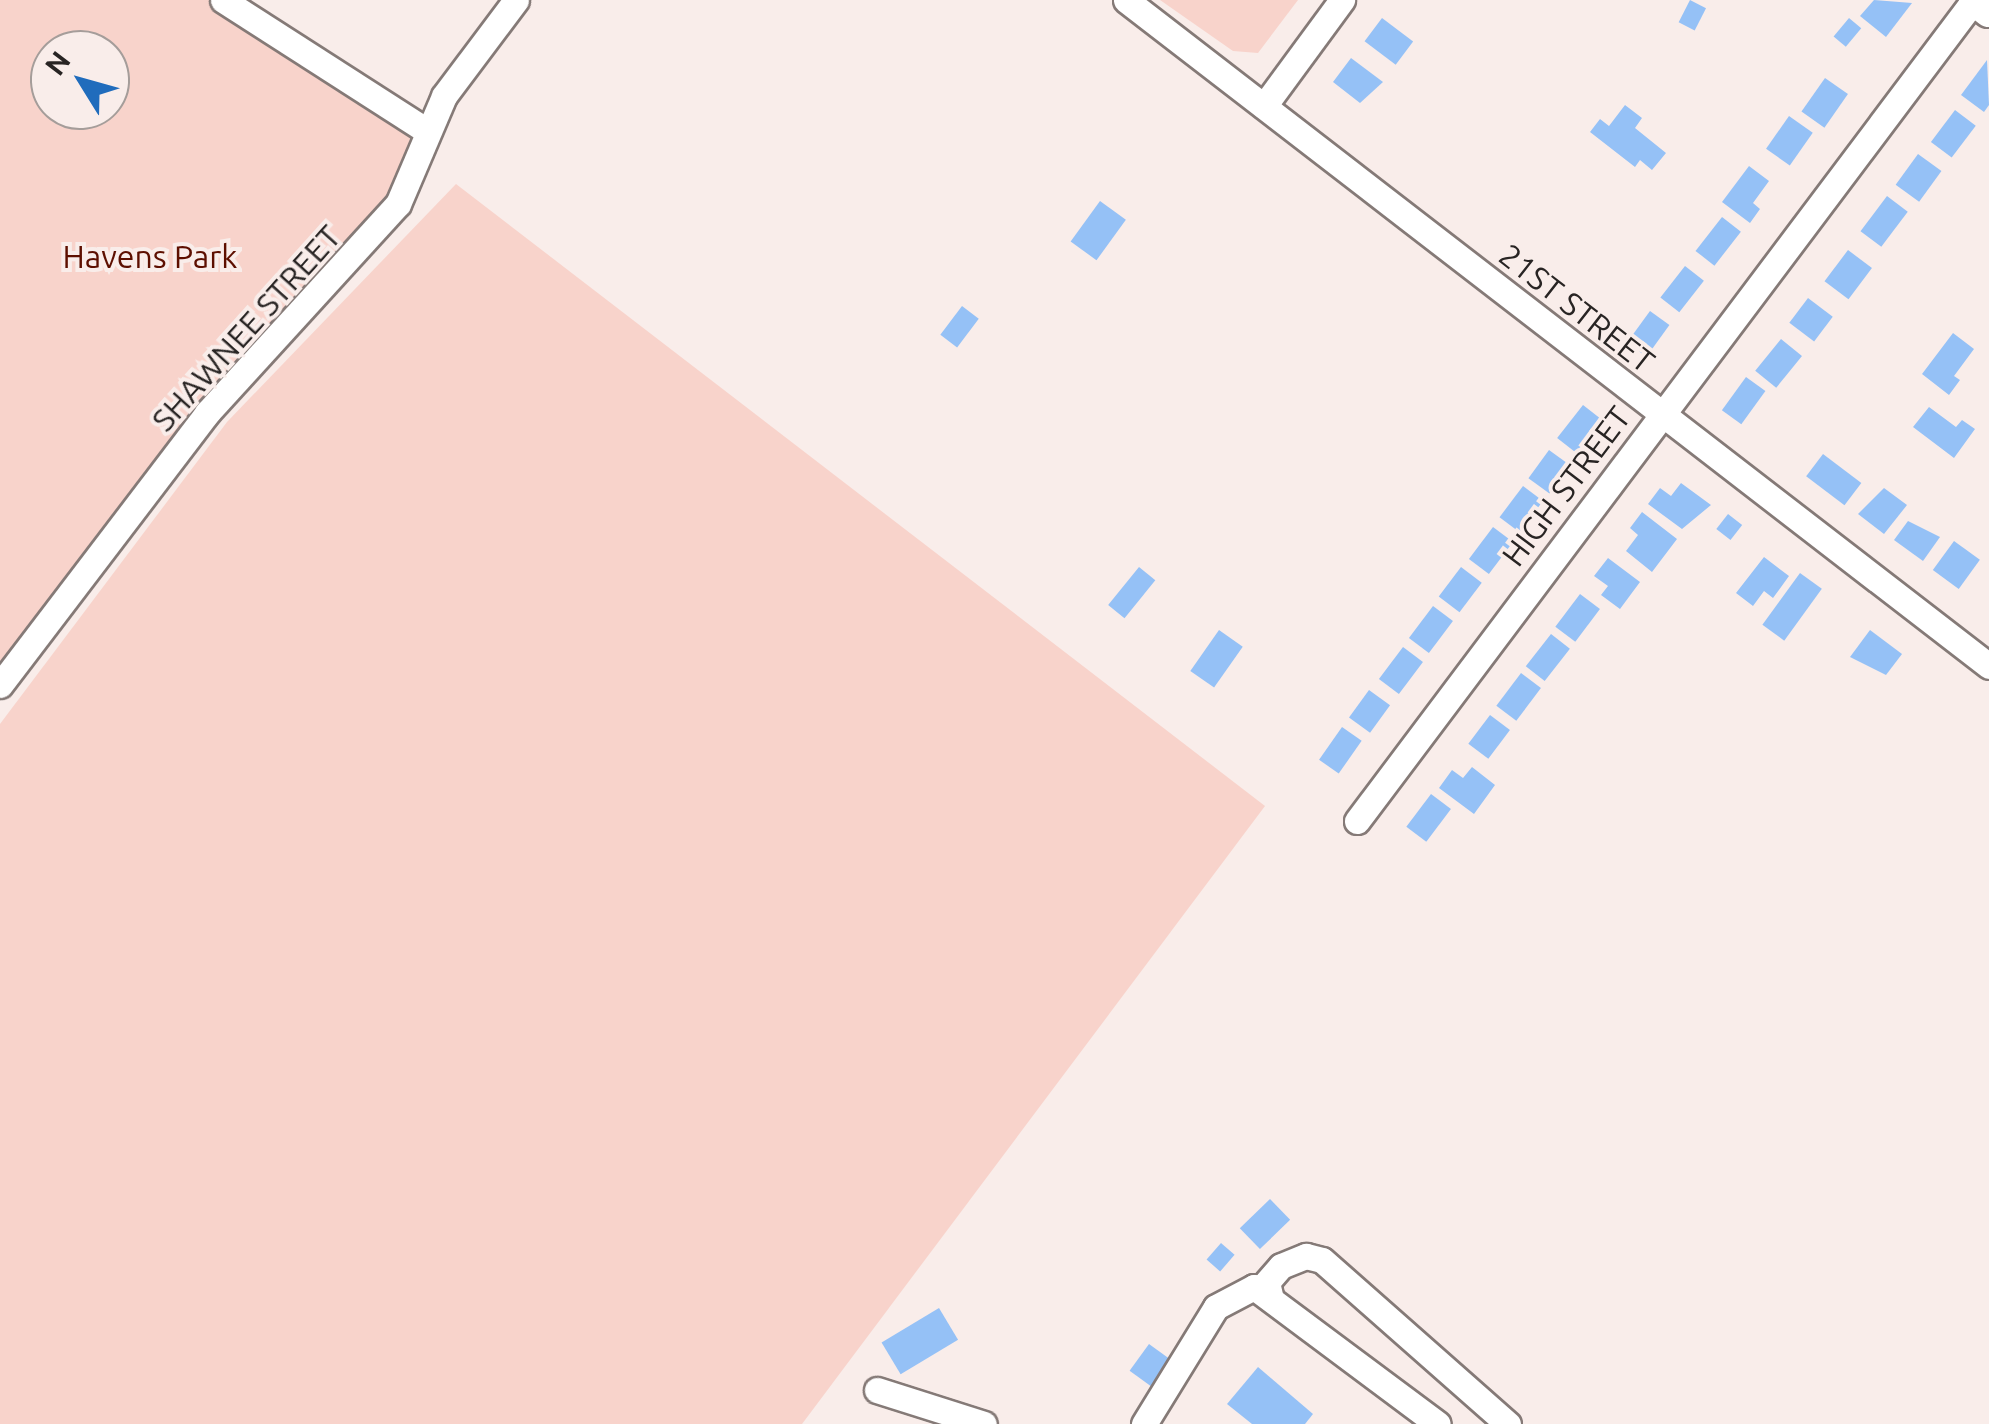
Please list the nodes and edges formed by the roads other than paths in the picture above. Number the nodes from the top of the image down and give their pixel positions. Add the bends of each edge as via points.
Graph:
1 (222, 0) edge
2 (516, 0) edge
3 (1126, 0) edge
4 (1342, 0) edge
5 (1974, 0) edge
6 (1989, 11) edge
7 (1264, 106) junction
8 (426, 131) junction
9 (1660, 415) junction
10 (1989, 666) edge
11 (0, 685) edge
12 (1357, 822) dead end
13 (1270, 1294) junction
14 (877, 1390) dead end
15 (984, 1424) edge
16 (1144, 1424) edge
17 (1438, 1424) edge
18 (1508, 1424) edge

1 - 8 street
2 - 8 street, SHAWNEE STREET
3 - 7 street, 21ST STREET
4 - 7 street
5 - 6 main road
5 - 9 street, HIGH STREET
7 - 9 street, 21ST STREET
8 - 11 street, SHAWNEE STREET via 398,204 207,413
9 - 10 street, 21ST STREET
9 - 12 street, HIGH STREET
13 - 16 street via 1254,1287 1216,1307
13 - 17 street
13 - 18 street via 1267,1282 1281,1266 1306,1256 1322,1260
14 - 15 street

